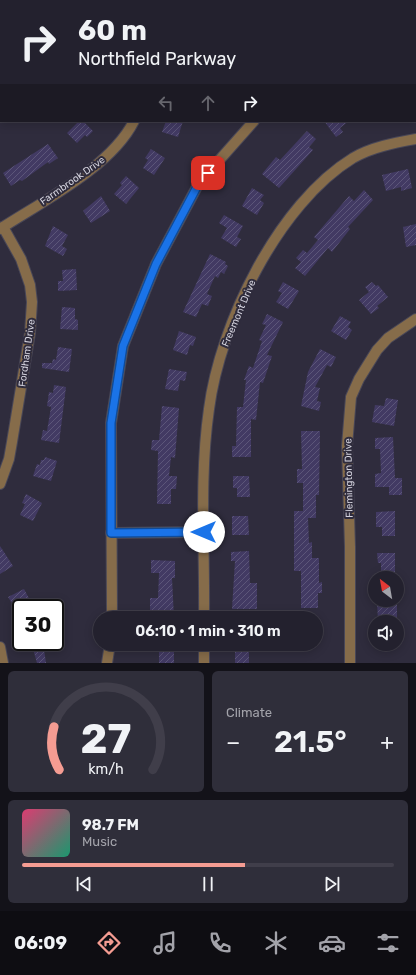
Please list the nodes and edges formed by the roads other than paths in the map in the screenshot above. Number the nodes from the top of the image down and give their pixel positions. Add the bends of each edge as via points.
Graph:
1 (133, 122) edge
2 (253, 122) edge
3 (416, 139) edge
4 (2, 228) edge
5 (416, 319) edge
6 (0, 484) edge
7 (204, 532) junction
8 (111, 533) junction
9 (112, 611) edge
10 (204, 611) edge
11 (0, 648) edge
12 (109, 651) edge
13 (204, 651) edge
14 (3, 663) edge
15 (107, 663) edge
16 (204, 663) edge
17 (350, 663) edge

1 - 4 street, Farmbrook Drive via 122,140 98,164
2 - 8 street via 199,183 156,264 123,346 111,423
3 - 7 street, Freemont Drive via 388,144 364,153 353,158 326,179 285,225 250,282 230,327 212,392 206,434
4 - 6 street, Fordham Drive via 21,258 30,285 32,302 31,326 12,442
5 - 17 street, Flemington Drive via 388,338 377,350 358,379 351,397 347,446
7 - 8 street
7 - 10 street, Freemont Drive
8 - 9 street
11 - 14 street
12 - 15 street
13 - 16 street

